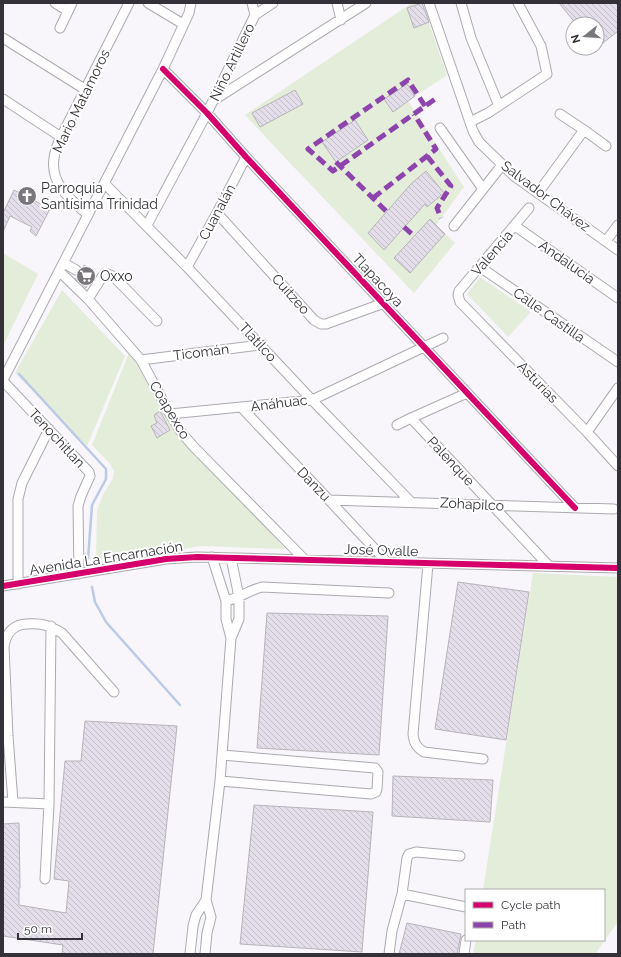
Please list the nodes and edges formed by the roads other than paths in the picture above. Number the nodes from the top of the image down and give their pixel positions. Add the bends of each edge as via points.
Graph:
1 (54, 3) edge
2 (129, 3) edge
3 (148, 3) edge
4 (191, 3) edge
5 (252, 3) edge
6 (273, 3) edge
7 (337, 3) edge
8 (366, 3) edge
9 (429, 3) edge
10 (461, 3) edge
11 (518, 3) edge
12 (70, 7) edge
13 (255, 16) junction
14 (341, 20) junction
15 (183, 24) junction
16 (60, 28) dead end
17 (3, 38) edge
18 (163, 69) junction
19 (86, 90) junction
20 (3, 99) edge
21 (214, 100) junction
22 (499, 106) junction
23 (207, 113) junction
24 (560, 114) dead end
25 (470, 122) junction
26 (440, 128) dead end
27 (584, 130) junction
28 (61, 137) junction
29 (606, 146) dead end
30 (246, 157) junction
31 (502, 165) junction
32 (105, 184) junction
33 (483, 189) junction
34 (538, 193) junction
35 (529, 208) dead end
36 (217, 213) junction
37 (88, 215) junction
38 (147, 225) junction
39 (454, 226) dead end
40 (515, 226) junction
41 (618, 226) edge
42 (606, 241) junction
43 (618, 250) edge
44 (64, 263) junction
45 (187, 267) junction
46 (480, 267) junction
47 (76, 270) dead end
48 (59, 271) junction
49 (458, 298) joint
50 (618, 298) edge
51 (88, 299) junction
52 (384, 303) junction
53 (157, 321) dead end
54 (443, 338) dead end
55 (260, 345) junction
56 (424, 347) junction
57 (141, 360) junction
58 (618, 362) edge
59 (4, 378) edge
60 (618, 388) edge
61 (467, 393) junction
62 (312, 400) junction
63 (240, 407) junction
64 (170, 414) junction
65 (410, 418) junction
66 (397, 425) dead end
67 (49, 428) junction
68 (587, 432) junction
69 (618, 466) edge
70 (329, 500) junction
71 (410, 501) junction
72 (493, 506) junction
73 (575, 508) junction
74 (614, 509) dead end
75 (212, 557) junction
76 (231, 558) junction
77 (305, 560) junction
78 (387, 562) junction
79 (428, 564) junction
80 (549, 566) junction
81 (618, 568) edge
82 (81, 573) junction
83 (18, 584) junction
84 (3, 586) edge
85 (389, 593) dead end
86 (239, 598) junction
87 (226, 601) junction
88 (51, 626) junction
89 (231, 638) junction
90 (114, 692) dead end
91 (222, 755) junction
92 (482, 759) dead end
93 (220, 781) junction
94 (3, 802) edge
95 (13, 802) junction
96 (49, 804) junction
97 (460, 856) dead end
98 (45, 879) dead end
99 (402, 894) junction
100 (206, 900) junction
101 (465, 907) edge
102 (466, 941) edge
103 (190, 954) edge
104 (193, 954) edge
105 (205, 954) edge
106 (389, 954) edge
107 (464, 954) edge

1 - 12 street
2 - 19 street, Mario Matamoros
3 - 15 street
4 - 15 street
5 - 13 street, Niño Artillero
6 - 13 street
7 - 14 street
8 - 14 street
9 - 25 street, Salvador Chávez
10 - 22 street via 471,38
11 - 22 street via 541,46 547,74
12 - 16 street
13 - 21 street, Niño Artillero
14 - 21 street
15 - 18 street
17 - 19 street
18 - 23 street, Tlapacoya
18 - 32 street
19 - 28 street, Mario Matamoros
20 - 28 street
21 - 23 street, Niño Artillero
22 - 25 street
23 - 30 street, Tlapacoya
23 - 38 street, Niño Artillero
24 - 27 street
25 - 31 street, Salvador Chávez via 479,142
26 - 33 street
27 - 29 street
27 - 34 street
28 - 37 street, Mario Matamoros via 54,157 58,183 63,192
30 - 36 street, Cuanalán
30 - 52 street, Tlapacoya
31 - 33 street
31 - 34 street, Salvador Chávez
32 - 37 street
32 - 38 street, Tlatilco
33 - 39 street
34 - 42 street, Salvador Chávez
35 - 40 street, Valencia
36 - 45 street, Cuanalán
36 - 52 street, Cuitzeo via 314,320 321,324 337,321
37 - 44 street
38 - 45 street, Tlatilco
40 - 46 street, Valencia
40 - 50 street, Andalucía
41 - 42 street
42 - 43 street, Salvador Chávez
44 - 47 street
44 - 48 street
45 - 55 street, Tlatilco
46 - 49 street, Valencia via 459,291
46 - 58 street, Calle Castilla
48 - 51 street, Coapexco
48 - 59 street
49 - 68 street, Asturias
51 - 53 street via 102,277 108,274
51 - 57 street, Coapexco
52 - 56 street, Tlapacoya
54 - 56 street, Anáhuac
55 - 57 street, Ticomán
55 - 62 street, Tlatilco
56 - 61 street, Tlapacoya
56 - 62 street, Anáhuac
57 - 64 street, Coapexco
59 - 67 street, Tenochitlan
60 - 68 street
61 - 65 street
61 - 73 street, Tlapacoya
62 - 63 street, Anáhuac
62 - 71 street, Tlatilco
63 - 64 street, Anáhuac
63 - 70 street, Danzu
64 - 77 street, Coapexco via 193,446
65 - 66 street
65 - 72 street, Palenque
67 - 82 street, Tenochitlan via 86,467 90,476 78,506
67 - 83 street via 22,482 18,499
68 - 69 street, Asturias
70 - 71 street, Zohapilco
70 - 78 street, Danzu
71 - 72 street, Zohapilco
72 - 73 street, Zohapilco
72 - 80 street, Palenque
73 - 74 street, Zohapilco
75 - 76 street, José Ovalle
75 - 82 street, Avenida La Encarnación via 166,558
75 - 87 street
76 - 77 street, José Ovalle
76 - 86 street
77 - 78 street, José Ovalle
78 - 79 street, José Ovalle
79 - 80 street, José Ovalle
79 - 92 street via 414,741 417,748 424,752
80 - 81 street, José Ovalle
82 - 83 street, Avenida La Encarnación
83 - 84 street, Avenida La Encarnación
85 - 86 street via 262,587
86 - 87 street
86 - 89 street via 239,619
87 - 89 street via 226,619
88 - 90 street via 62,634
88 - 95 street via 40,623 18,625 6,637 4,647
88 - 96 street
89 - 91 street
91 - 93 street
91 - 93 street via 375,768 378,772 377,789 371,794
93 - 100 street
94 - 95 street
95 - 96 street
96 - 98 street
97 - 99 street via 416,852 409,854
99 - 101 street
99 - 106 street
100 - 103 street via 194,921
100 - 105 street via 211,918 206,932
102 - 107 street
103 - 104 street

